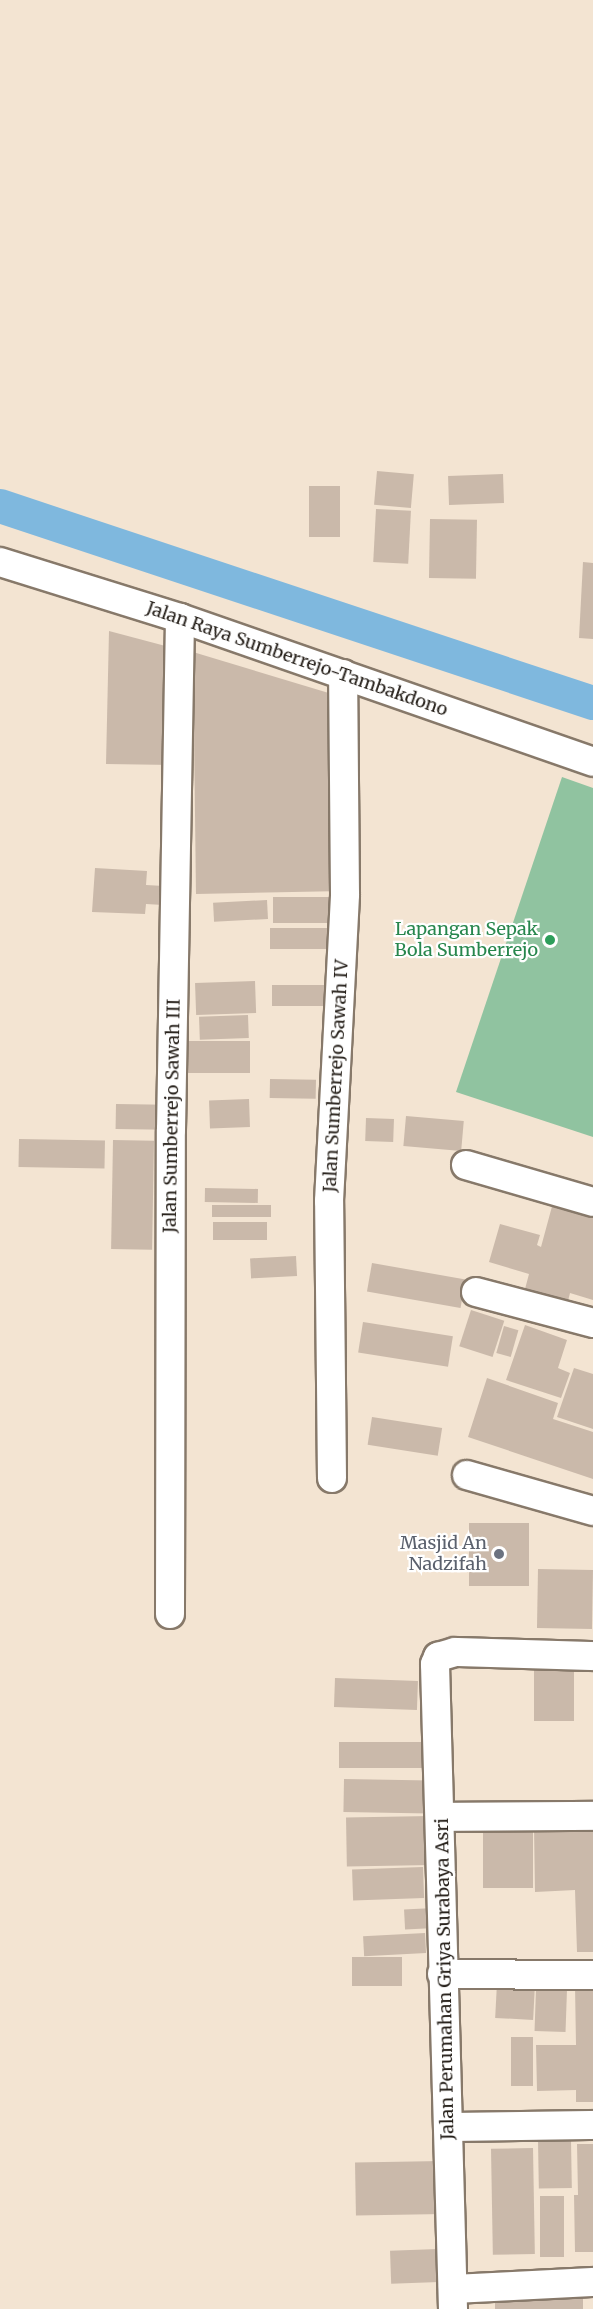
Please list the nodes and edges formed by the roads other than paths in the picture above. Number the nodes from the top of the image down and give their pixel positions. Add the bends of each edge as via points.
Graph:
1 (0, 562) edge
2 (180, 618) junction
3 (343, 674) junction
4 (593, 762) edge
5 (466, 1166) dead end
6 (593, 1202) edge
7 (476, 1292) dead end
8 (593, 1323) edge
9 (466, 1475) dead end
10 (332, 1478) dead end
11 (593, 1511) edge
12 (170, 1614) dead end
13 (593, 1656) edge
14 (441, 1816) junction
15 (593, 1816) edge
16 (442, 1974) junction
17 (593, 1975) edge
18 (593, 2125) edge
19 (448, 2127) junction
20 (593, 2282) edge
21 (453, 2299) edge

1 - 2 street, Jalan Raya Sumberrejo-Tambakdono
2 - 3 street, Jalan Raya Sumberrejo-Tambakdono
2 - 12 street, Jalan Sumberrejo Sawah III via 171,1130
3 - 4 street, Jalan Raya Sumberrejo-Tambakdono
3 - 10 street, Jalan Sumberrejo Sawah IV via 345,894 329,1201
5 - 6 street
7 - 8 street
9 - 11 street
13 - 14 street, Jalan Perumahan Griya Surabaya Asri via 455,1652 438,1657 435,1664
14 - 15 street
14 - 16 street, Jalan Perumahan Griya Surabaya Asri
16 - 17 street
16 - 19 street, Jalan Perumahan Griya Surabaya Asri
18 - 19 street
19 - 21 street, Jalan Perumahan Griya Surabaya Asri
20 - 21 street

